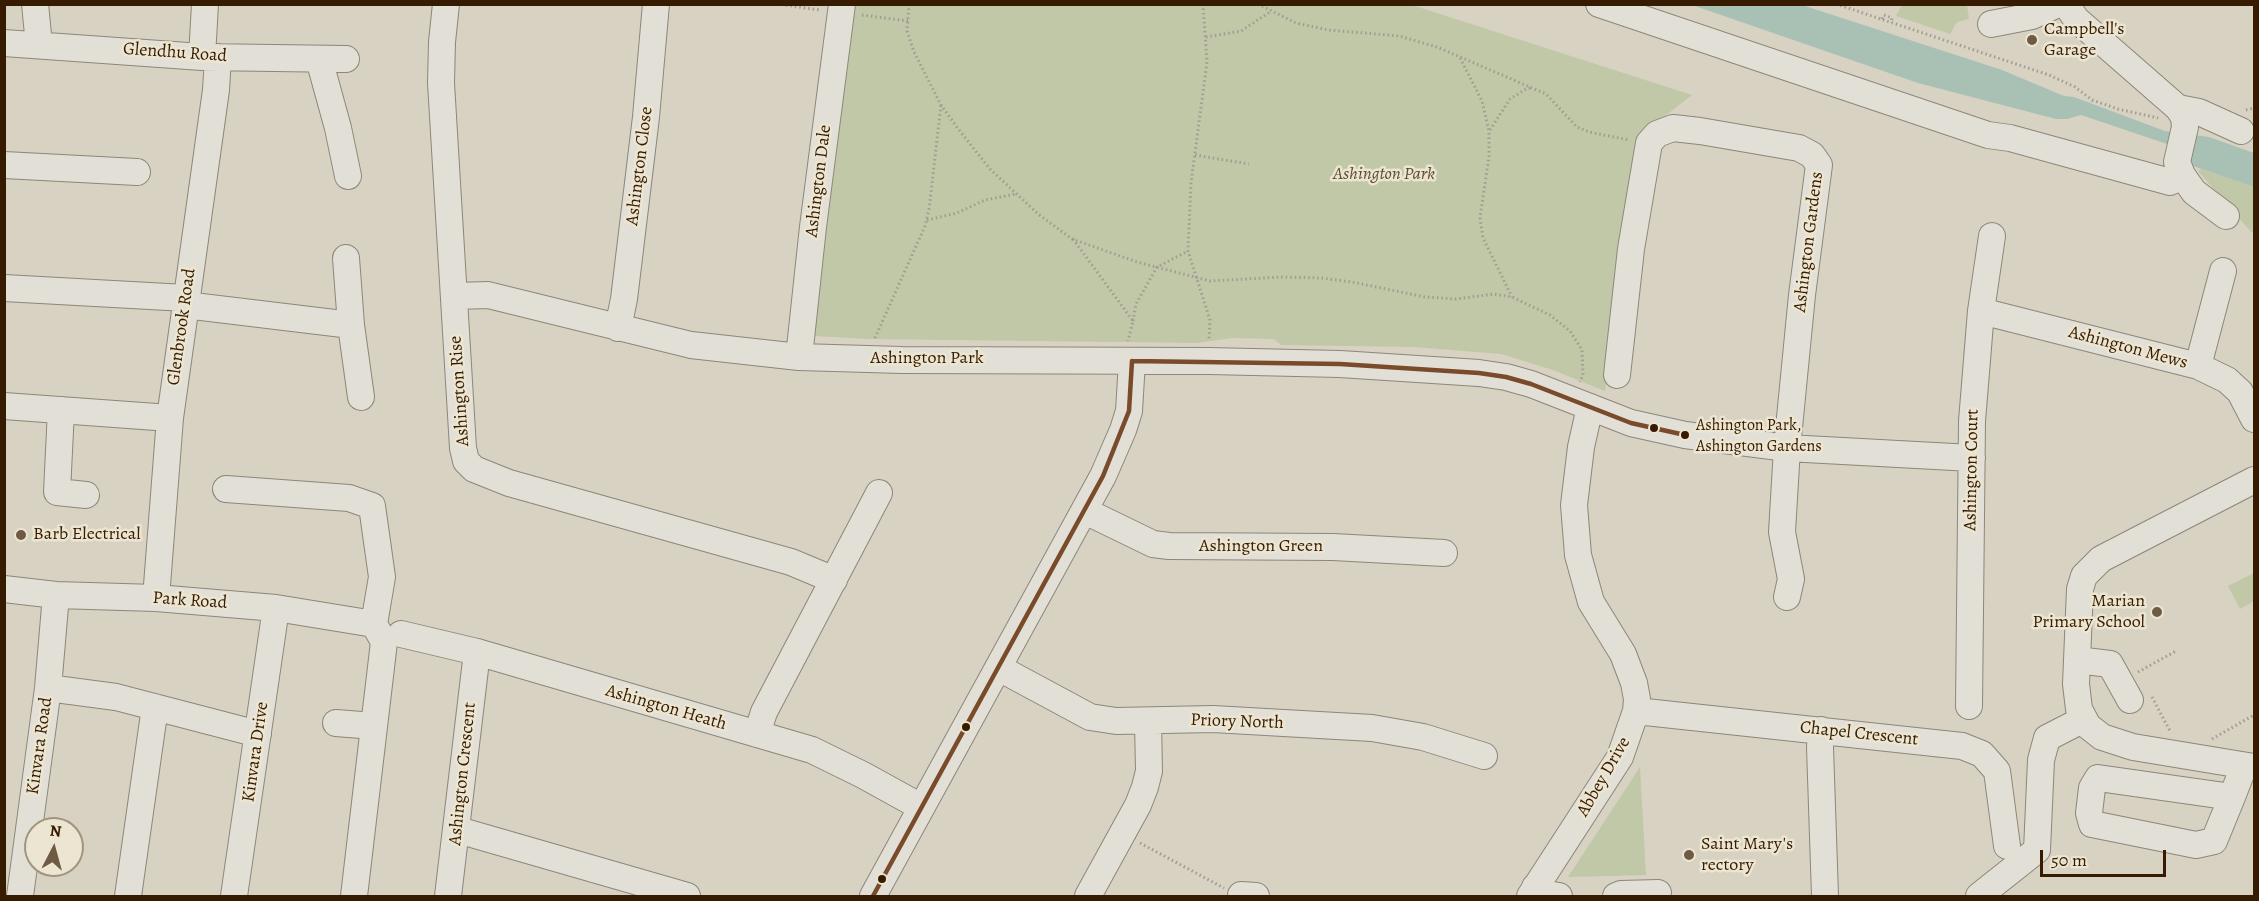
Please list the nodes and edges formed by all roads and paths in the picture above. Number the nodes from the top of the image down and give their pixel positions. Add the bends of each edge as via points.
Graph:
1 (35, 4) edge
2 (205, 4) edge
3 (446, 4) edge
4 (656, 4) edge
5 (777, 4) edge
6 (909, 4) edge
7 (1203, 4) edge
8 (1258, 4) edge
9 (1599, 4) edge
10 (1836, 4) edge
11 (2058, 4) edge
12 (2066, 4) edge
13 (842, 8) edge
14 (1270, 12) junction
15 (908, 21) junction
16 (1991, 24) dead end
17 (1206, 37) junction
18 (4, 43) edge
19 (39, 45) junction
20 (210, 57) junction
21 (1459, 57) junction
22 (319, 59) junction
23 (346, 59) dead end
24 (1533, 87) junction
25 (941, 105) junction
26 (2182, 118) junction
27 (1490, 131) junction
28 (2241, 131) dead end
29 (1649, 143) junction
30 (1195, 155) junction
31 (1249, 164) dead end
32 (4, 165) edge
33 (2179, 169) junction
34 (137, 172) dead end
35 (348, 176) dead end
36 (1016, 194) junction
37 (2226, 216) dead end
38 (927, 220) junction
39 (1992, 236) dead end
40 (1072, 239) junction
41 (1188, 251) junction
42 (346, 258) dead end
43 (1157, 267) junction
44 (2223, 271) dead end
45 (1194, 276) junction
46 (4, 288) edge
47 (455, 296) junction
48 (1512, 297) junction
49 (185, 302) junction
50 (1981, 311) junction
51 (1133, 321) junction
52 (351, 325) junction
53 (618, 328) junction
54 (873, 342) dead end
55 (1129, 353) junction
56 (799, 357) junction
57 (1209, 361) junction
58 (2198, 366) junction
59 (1617, 375) dead end
60 (362, 397) dead end
61 (1582, 404) junction
62 (4, 406) edge
63 (61, 410) junction
64 (170, 418) junction
65 (2254, 419) edge
66 (1787, 448) junction
67 (1972, 458) junction
68 (2254, 480) edge
69 (226, 489) dead end
70 (879, 494) dead end
71 (86, 495) dead end
72 (1085, 511) junction
73 (1444, 553) dead end
74 (834, 580) junction
75 (4, 589) edge
76 (56, 595) junction
77 (1787, 597) dead end
78 (156, 598) junction
79 (276, 608) junction
80 (374, 624) junction
81 (401, 634) dead end
82 (2176, 651) dead end
83 (477, 652) junction
84 (2077, 660) junction
85 (999, 668) junction
86 (48, 688) junction
87 (2133, 691) junction
88 (1969, 706) dead end
89 (155, 707) junction
90 (1636, 711) junction
91 (2254, 715) edge
92 (2084, 719) junction
93 (1148, 722) junction
94 (336, 723) dead end
95 (374, 726) junction
96 (1821, 730) junction
97 (258, 734) junction
98 (757, 734) junction
99 (2183, 755) junction
100 (1484, 756) dead end
101 (2249, 767) edge
102 (2232, 797) junction
103 (921, 807) junction
104 (458, 830) junction
105 (1122, 833) junction
106 (2007, 846) dead end
107 (1658, 889) edge
108 (1541, 893) edge
109 (1618, 895) edge
110 (1248, 896) edge
111 (20, 897) edge
112 (128, 897) edge
113 (234, 897) edge
114 (354, 897) edge
115 (448, 897) edge
116 (687, 897) edge
117 (873, 897) edge
118 (1088, 897) edge
119 (1825, 897) edge
120 (1979, 897) edge

1 - 19 street
2 - 20 street, Glenbrook Road
3 - 47 street, Ashington Rise via 441,83
4 - 53 street, Ashington Close via 646,117
5 - 13 path
6 - 15 path
7 - 17 path
8 - 14 path
9 - 33 street via 1988,135 2170,182
10 - 26 path via 1882,20 1884,15 1892,18 1891,23 2049,75 2118,109 2157,118
11 - 16 street via 2032,16
12 - 26 street via 2076,19
13 - 15 path
13 - 56 street, Ashington Dale
14 - 17 path via 1240,31
14 - 21 path via 1329,30 1399,36
15 - 25 path via 907,31 915,52
17 - 30 path via 1207,62
18 - 19 street, Glendhu Road
19 - 20 street, Glendhu Road
20 - 22 street, Glendhu Road
20 - 49 street, Glenbrook Road via 216,90
21 - 24 path
21 - 27 path via 1482,101
22 - 23 street, Glendhu Road
22 - 35 street
24 - 27 path via 1510,99
24 - 29 path via 1546,94 1577,127
25 - 36 path via 990,170
25 - 38 path
26 - 28 street via 2199,112
26 - 33 street
27 - 48 path via 1480,218 1483,238
29 - 59 street via 1631,249
29 - 66 street, Ashington Gardens via 1657,134 1672,128 1700,131 1799,148 1812,155 1819,165
30 - 31 path
30 - 41 path
32 - 34 street
33 - 37 street via 2194,192
36 - 38 path
36 - 40 path
38 - 54 path
39 - 50 street, Ashington Court
40 - 43 path
40 - 51 path
41 - 43 path
41 - 45 path
42 - 52 street
43 - 45 path
43 - 51 path via 1136,304
44 - 58 street
45 - 48 path via 1210,280 1321,278 1425,297
45 - 57 path via 1210,320
46 - 49 street
47 - 53 street, Ashington Park via 488,295
47 - 74 street, Ashington Rise via 463,448 466,461 474,469 508,483 790,562
48 - 61 path via 1550,315 1570,331 1582,350
49 - 52 street
49 - 64 street, Glenbrook Road
50 - 58 street, Ashington Mews
50 - 67 street, Ashington Court
51 - 55 path
52 - 60 street
53 - 56 street, Ashington Park via 691,345
55 - 56 street, Ashington Park via 902,360
55 - 57 street, Ashington Park
55 - 72 street via 1129,411 1124,430
57 - 61 street, Ashington Park via 1340,364 1506,377
58 - 65 street, Ashington Mews via 2227,380 2240,392
61 - 66 street, Ashington Park via 1631,423 1685,435
61 - 90 street, Abbey Drive via 1574,505 1578,555 1591,602 1623,654 1634,682
62 - 63 street
63 - 64 street
63 - 71 street via 57,492
64 - 78 street, Glenbrook Road
66 - 67 street, Ashington Park
66 - 77 street via 1782,532 1791,579
67 - 88 street, Ashington Court
68 - 84 street via 2101,559 2084,576
69 - 80 street via 349,498 372,506 382,577
70 - 74 street
72 - 73 street, Ashington Green via 1154,544 1169,546 1333,547
72 - 85 street
74 - 98 street via 764,712
75 - 76 street, Park Road
76 - 78 street, Park Road
76 - 86 street, Kinvara Road
78 - 79 street, Park Road
79 - 80 street, Park Road
79 - 97 street, Kinvara Drive
80 - 95 street via 384,642
81 - 83 street, Ashington Heath
82 - 87 path
83 - 98 street, Ashington Heath
83 - 104 street, Ashington Crescent
84 - 87 street via 2110,664
84 - 92 street via 2078,701
85 - 93 street, Priory North via 1090,717
85 - 103 street
86 - 89 street via 116,697
86 - 111 street, Kinvara Road
87 - 99 path
89 - 97 street
89 - 112 street
90 - 96 street, Chapel Crescent
90 - 108 street, Abbey Drive via 1620,757
91 - 99 path
92 - 99 street via 2102,737 2133,747
92 - 120 street via 2047,738 2041,760 2037,850
93 - 100 street, Priory North via 1213,719 1372,728 1423,737
93 - 105 street via 1149,771
94 - 95 street
95 - 114 street
96 - 106 street, Chapel Crescent via 1962,746 1983,754 1997,771
96 - 119 street
97 - 113 street, Kinvara Drive
98 - 103 street, Ashington Heath via 840,762
99 - 101 street
101 - 102 street
102 - 102 street via 2214,841 2196,845 2092,824 2089,813 2092,788 2098,778
103 - 117 street
104 - 115 street, Ashington Crescent
104 - 116 street
105 - 110 path
105 - 118 street
107 - 109 street

